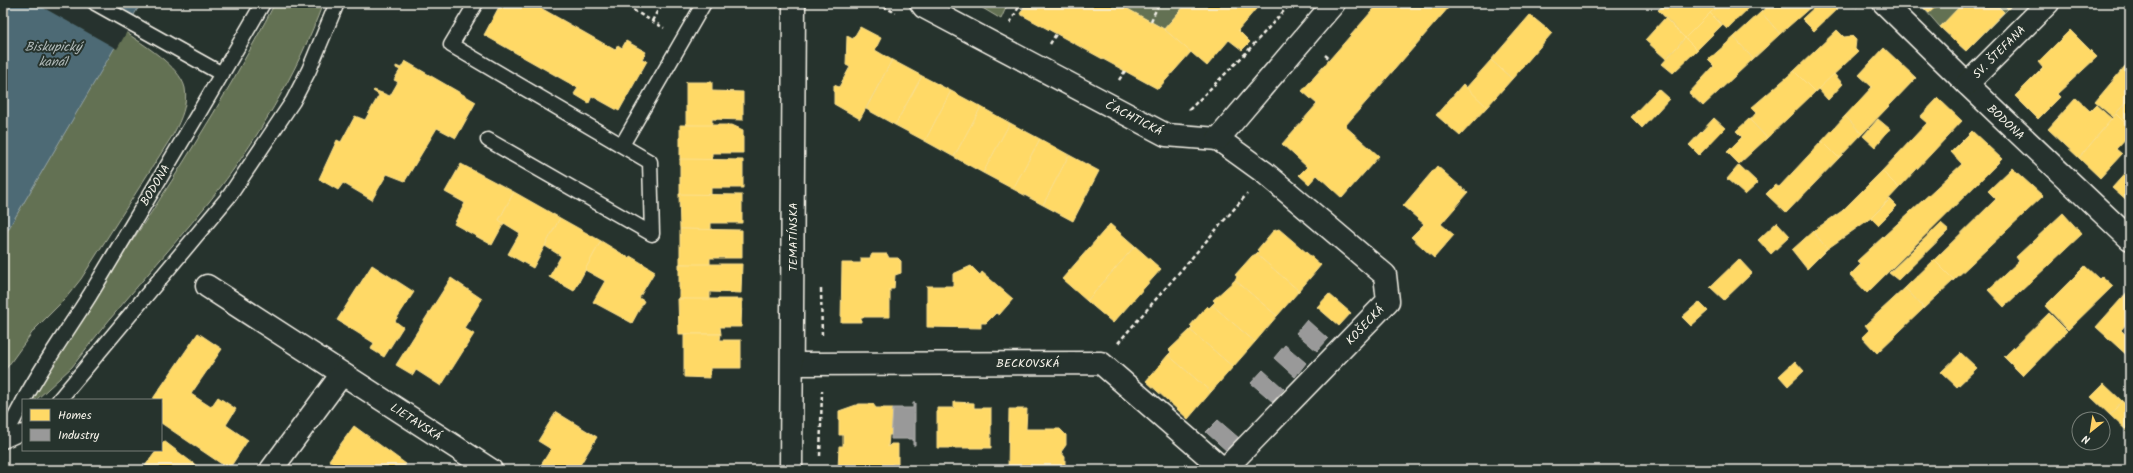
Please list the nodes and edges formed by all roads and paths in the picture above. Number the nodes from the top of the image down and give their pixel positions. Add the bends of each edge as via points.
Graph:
1 (95, 3) edge
2 (262, 3) edge
3 (337, 3) edge
4 (476, 3) edge
5 (621, 3) edge
6 (662, 3) edge
7 (704, 3) edge
8 (794, 3) edge
9 (921, 3) edge
10 (1021, 3) edge
11 (1159, 3) edge
12 (1290, 3) edge
13 (1334, 3) edge
14 (1884, 3) edge
15 (2048, 3) edge
16 (652, 21) junction
17 (1151, 21) dead end
18 (1010, 24) dead end
19 (683, 39) junction
20 (1245, 46) dead end
21 (1250, 49) junction
22 (222, 74) junction
23 (1967, 84) junction
24 (1188, 110) dead end
25 (1218, 139) junction
26 (488, 140) dead end
27 (622, 145) junction
28 (1265, 172) junction
29 (2130, 239) edge
30 (207, 286) dead end
31 (1101, 363) junction
32 (793, 364) junction
33 (342, 374) junction
34 (25, 399) edge
35 (60, 399) edge
36 (22, 405) edge
37 (22, 432) edge
38 (3, 441) edge
39 (271, 470) edge
40 (491, 470) edge
41 (791, 470) edge
42 (1224, 470) edge

1 - 22 lane
2 - 22 lane, BODONA
3 - 35 lane via 309,70 293,100 230,194
4 - 27 lane via 452,45
5 - 16 path
6 - 16 path
7 - 19 lane
8 - 32 street, TEMATÍNSKA
9 - 25 street, ČACHTICKÁ via 924,7 1166,135
10 - 18 path
11 - 17 path
12 - 21 path
13 - 25 street
14 - 23 street, BODONA
15 - 23 street, SV. ŠTEFANA
16 - 19 path
19 - 27 lane
20 - 21 path
21 - 24 path
22 - 34 lane, BODONA
23 - 29 street, BODONA
25 - 28 street, KOŠECKÁ
26 - 27 lane via 652,234 650,162
28 - 31 path
28 - 42 street, KOŠECKÁ via 1385,275 1388,302
30 - 33 street, LIETAVSKÁ
31 - 32 street, BECKOVSKÁ
31 - 42 street
32 - 41 street, TEMATÍNSKA
33 - 39 street
33 - 40 street, LIETAVSKÁ
36 - 38 lane, BODONA
37 - 38 lane

